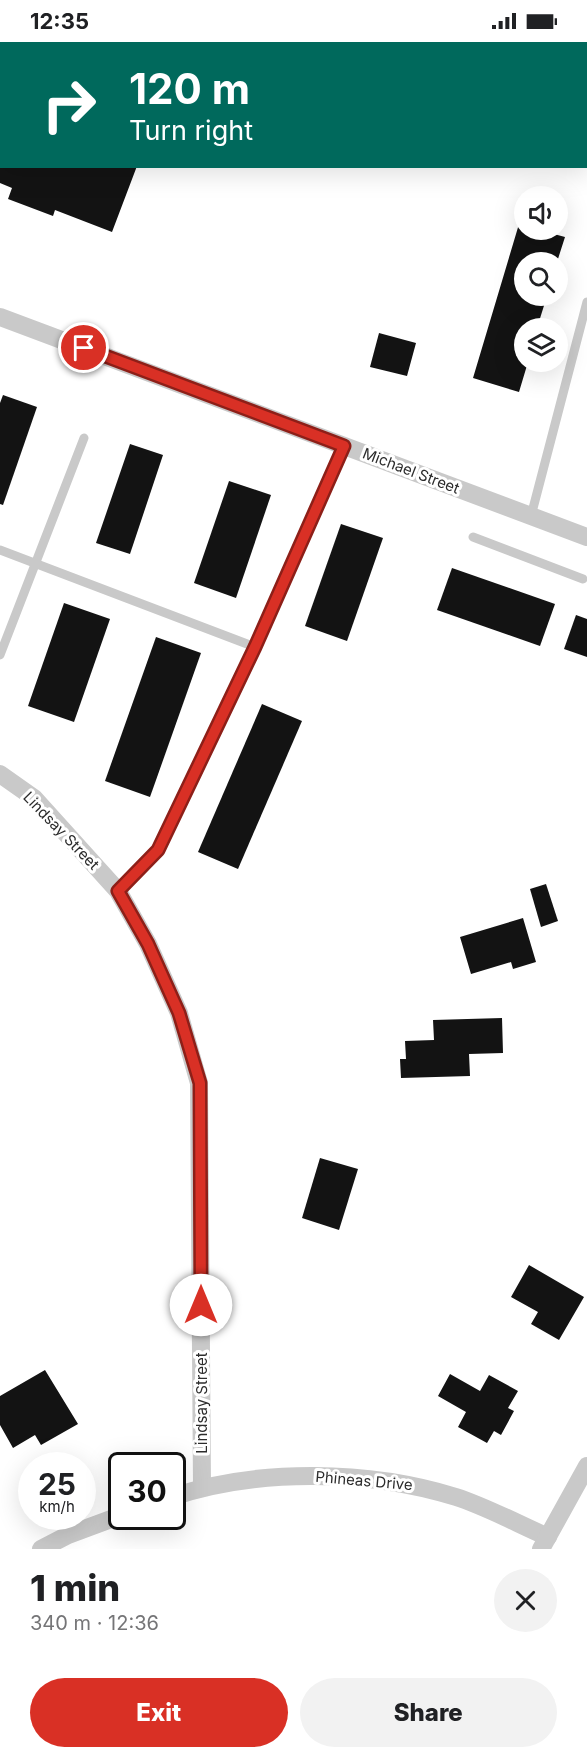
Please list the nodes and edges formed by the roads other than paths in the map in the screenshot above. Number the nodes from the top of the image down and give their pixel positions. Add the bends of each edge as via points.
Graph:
1 (587, 302) edge
2 (0, 316) edge
3 (84, 438) dead end
4 (344, 446) junction
5 (531, 516) junction
6 (473, 537) dead end
7 (587, 537) edge
8 (0, 550) edge
9 (37, 564) junction
10 (586, 577) edge
11 (255, 647) junction
12 (0, 655) edge
13 (0, 774) edge
14 (118, 891) junction
15 (587, 1466) edge
16 (202, 1487) junction
17 (186, 1492) edge
18 (108, 1520) edge
19 (545, 1543) edge
20 (41, 1549) edge

1 - 5 lane
2 - 4 street, Michael Street
3 - 9 lane
4 - 5 street, Michael Street
4 - 11 lane
5 - 7 street, Michael Street
6 - 10 lane
8 - 9 lane
9 - 11 lane
9 - 12 lane
11 - 14 lane via 158,850
13 - 14 street, Lindsay Street via 34,798
14 - 16 street, Lindsay Street via 148,944 179,1013 200,1083
15 - 19 street
16 - 17 street, Phineas Drive
16 - 19 street, Phineas Drive via 328,1475 417,1485 459,1498
18 - 20 street

